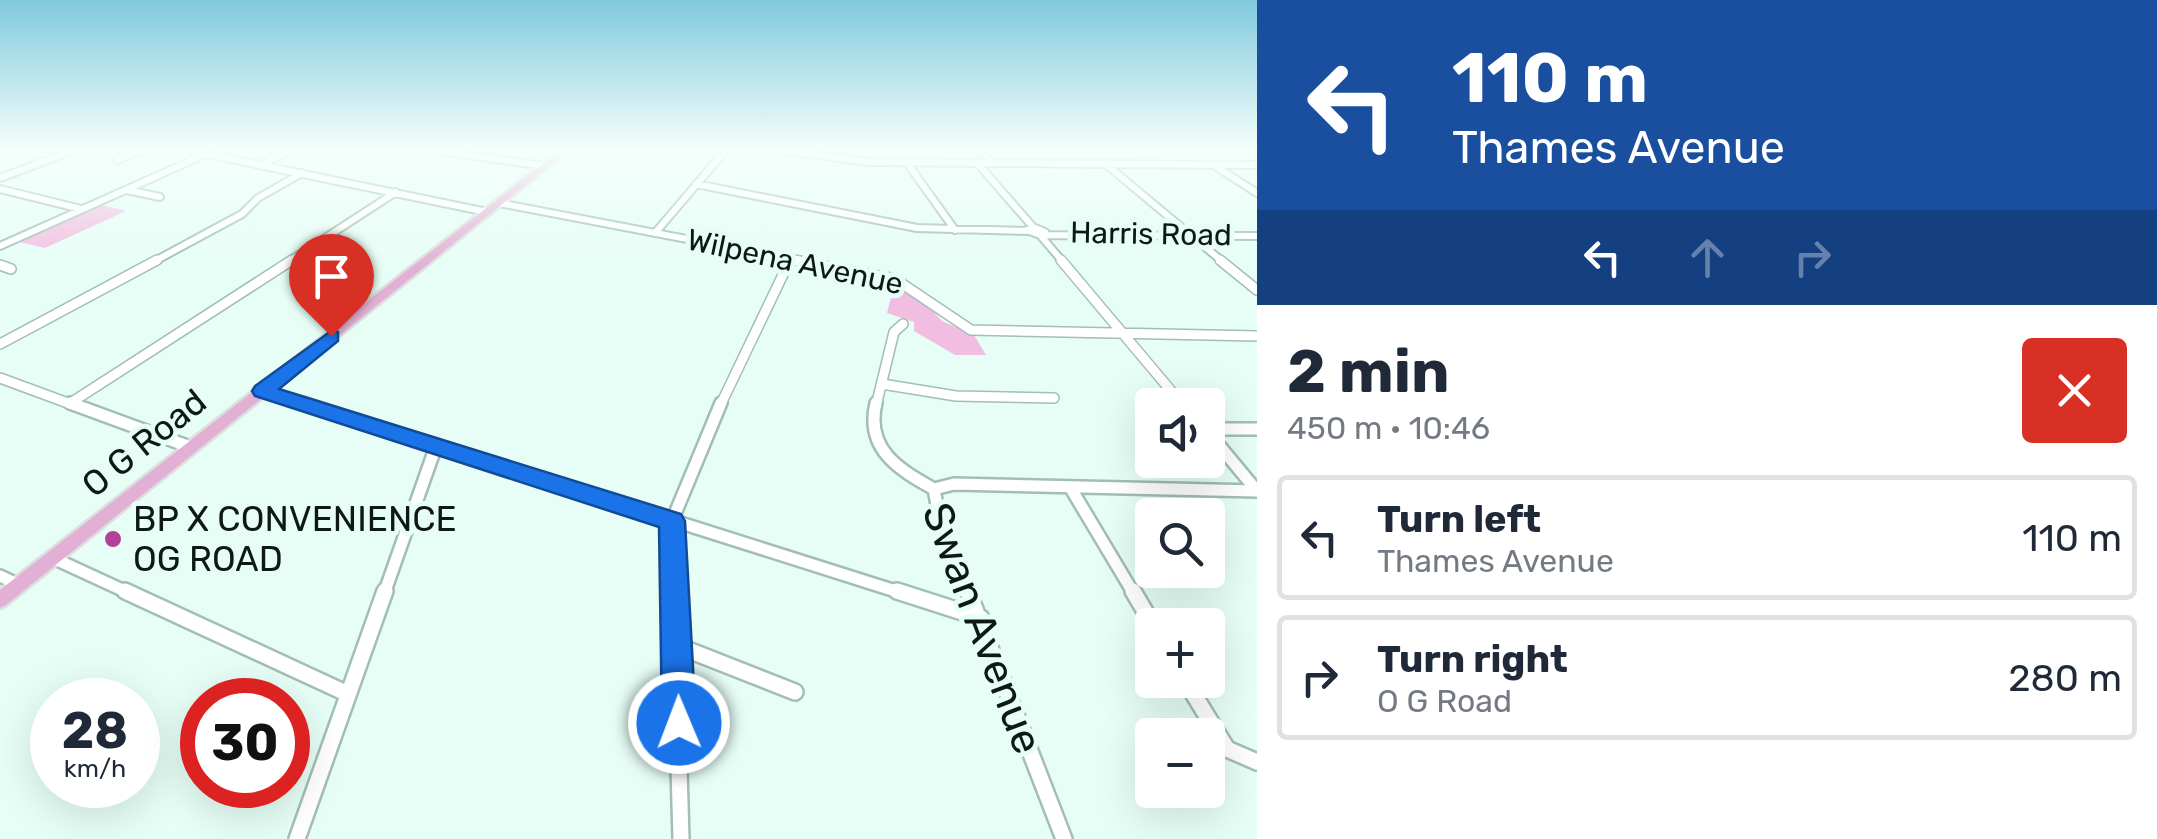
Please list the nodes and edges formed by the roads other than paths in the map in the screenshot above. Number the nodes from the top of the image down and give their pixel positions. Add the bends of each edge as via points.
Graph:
1 (4, 190) edge
2 (126, 190) joint
3 (272, 190) edge
4 (387, 190) edge
5 (512, 190) edge
6 (691, 190) edge
7 (732, 190) edge
8 (926, 190) edge
9 (1000, 190) edge
10 (1136, 190) edge
11 (396, 192) junction
12 (14, 193) junction
13 (160, 197) dead end
14 (0, 199) edge
15 (489, 207) junction
16 (82, 210) junction
17 (955, 230) junction
18 (1036, 232) junction
19 (655, 233) junction
20 (1188, 235) junction
21 (1257, 236) edge
22 (0, 246) edge
23 (790, 259) junction
24 (0, 266) edge
25 (11, 268) dead end
26 (1257, 290) edge
27 (903, 324) dead end
28 (1120, 334) junction
29 (1257, 336) edge
30 (0, 344) edge
31 (0, 378) edge
32 (882, 384) junction
33 (1168, 388) edge
34 (262, 391) junction
35 (1054, 398) dead end
36 (69, 404) junction
37 (1257, 430) edge
38 (1225, 431) edge
39 (436, 446) junction
40 (190, 448) junction
41 (1225, 452) edge
42 (1070, 487) junction
43 (934, 489) junction
44 (1257, 491) edge
45 (672, 521) junction
46 (53, 558) junction
47 (0, 576) edge
48 (19, 585) junction
49 (0, 600) edge
50 (1142, 608) edge
51 (981, 618) junction
52 (678, 646) junction
53 (796, 692) dead end
54 (348, 694) junction
55 (1195, 698) edge
56 (1257, 762) edge
57 (297, 839) edge
58 (681, 839) edge
59 (1064, 839) edge

1 - 12 street
2 - 13 street
2 - 16 street
3 - 30 street via 242,214
4 - 11 street, Wilpena Avenue
5 - 15 main road, O G Road
6 - 19 street
7 - 17 street, Harris Road via 868,220
8 - 17 street
9 - 18 street
10 - 20 street
11 - 15 street, Wilpena Avenue
11 - 36 street
12 - 14 street
12 - 16 street
15 - 19 street, Wilpena Avenue
15 - 34 main road, O G Road
16 - 22 street
17 - 18 street, Harris Road
18 - 20 street, Harris Road
18 - 28 street
19 - 23 street, Wilpena Avenue
20 - 21 street, Harris Road
20 - 26 street
23 - 28 street, Wilpena Avenue via 903,282 942,316 971,330
23 - 45 street
24 - 25 street
27 - 32 street, Swan Avenue via 894,332
28 - 29 street, Wilpena Avenue
28 - 33 street
31 - 36 street
32 - 35 street via 956,396
32 - 43 street, Swan Avenue via 871,424 876,443
34 - 39 street
34 - 40 main road, O G Road
36 - 40 street
37 - 38 street
39 - 45 street
39 - 54 street
40 - 46 main road, O G Road
41 - 44 street
42 - 43 street
42 - 44 street
42 - 50 street
43 - 51 street, Swan Avenue
45 - 51 street
45 - 52 street
46 - 48 main road, O G Road
46 - 54 street
47 - 48 street
48 - 49 main road, O G Road
51 - 59 street, Swan Avenue
52 - 53 street
52 - 58 street
54 - 57 street
55 - 56 street via 1227,749

